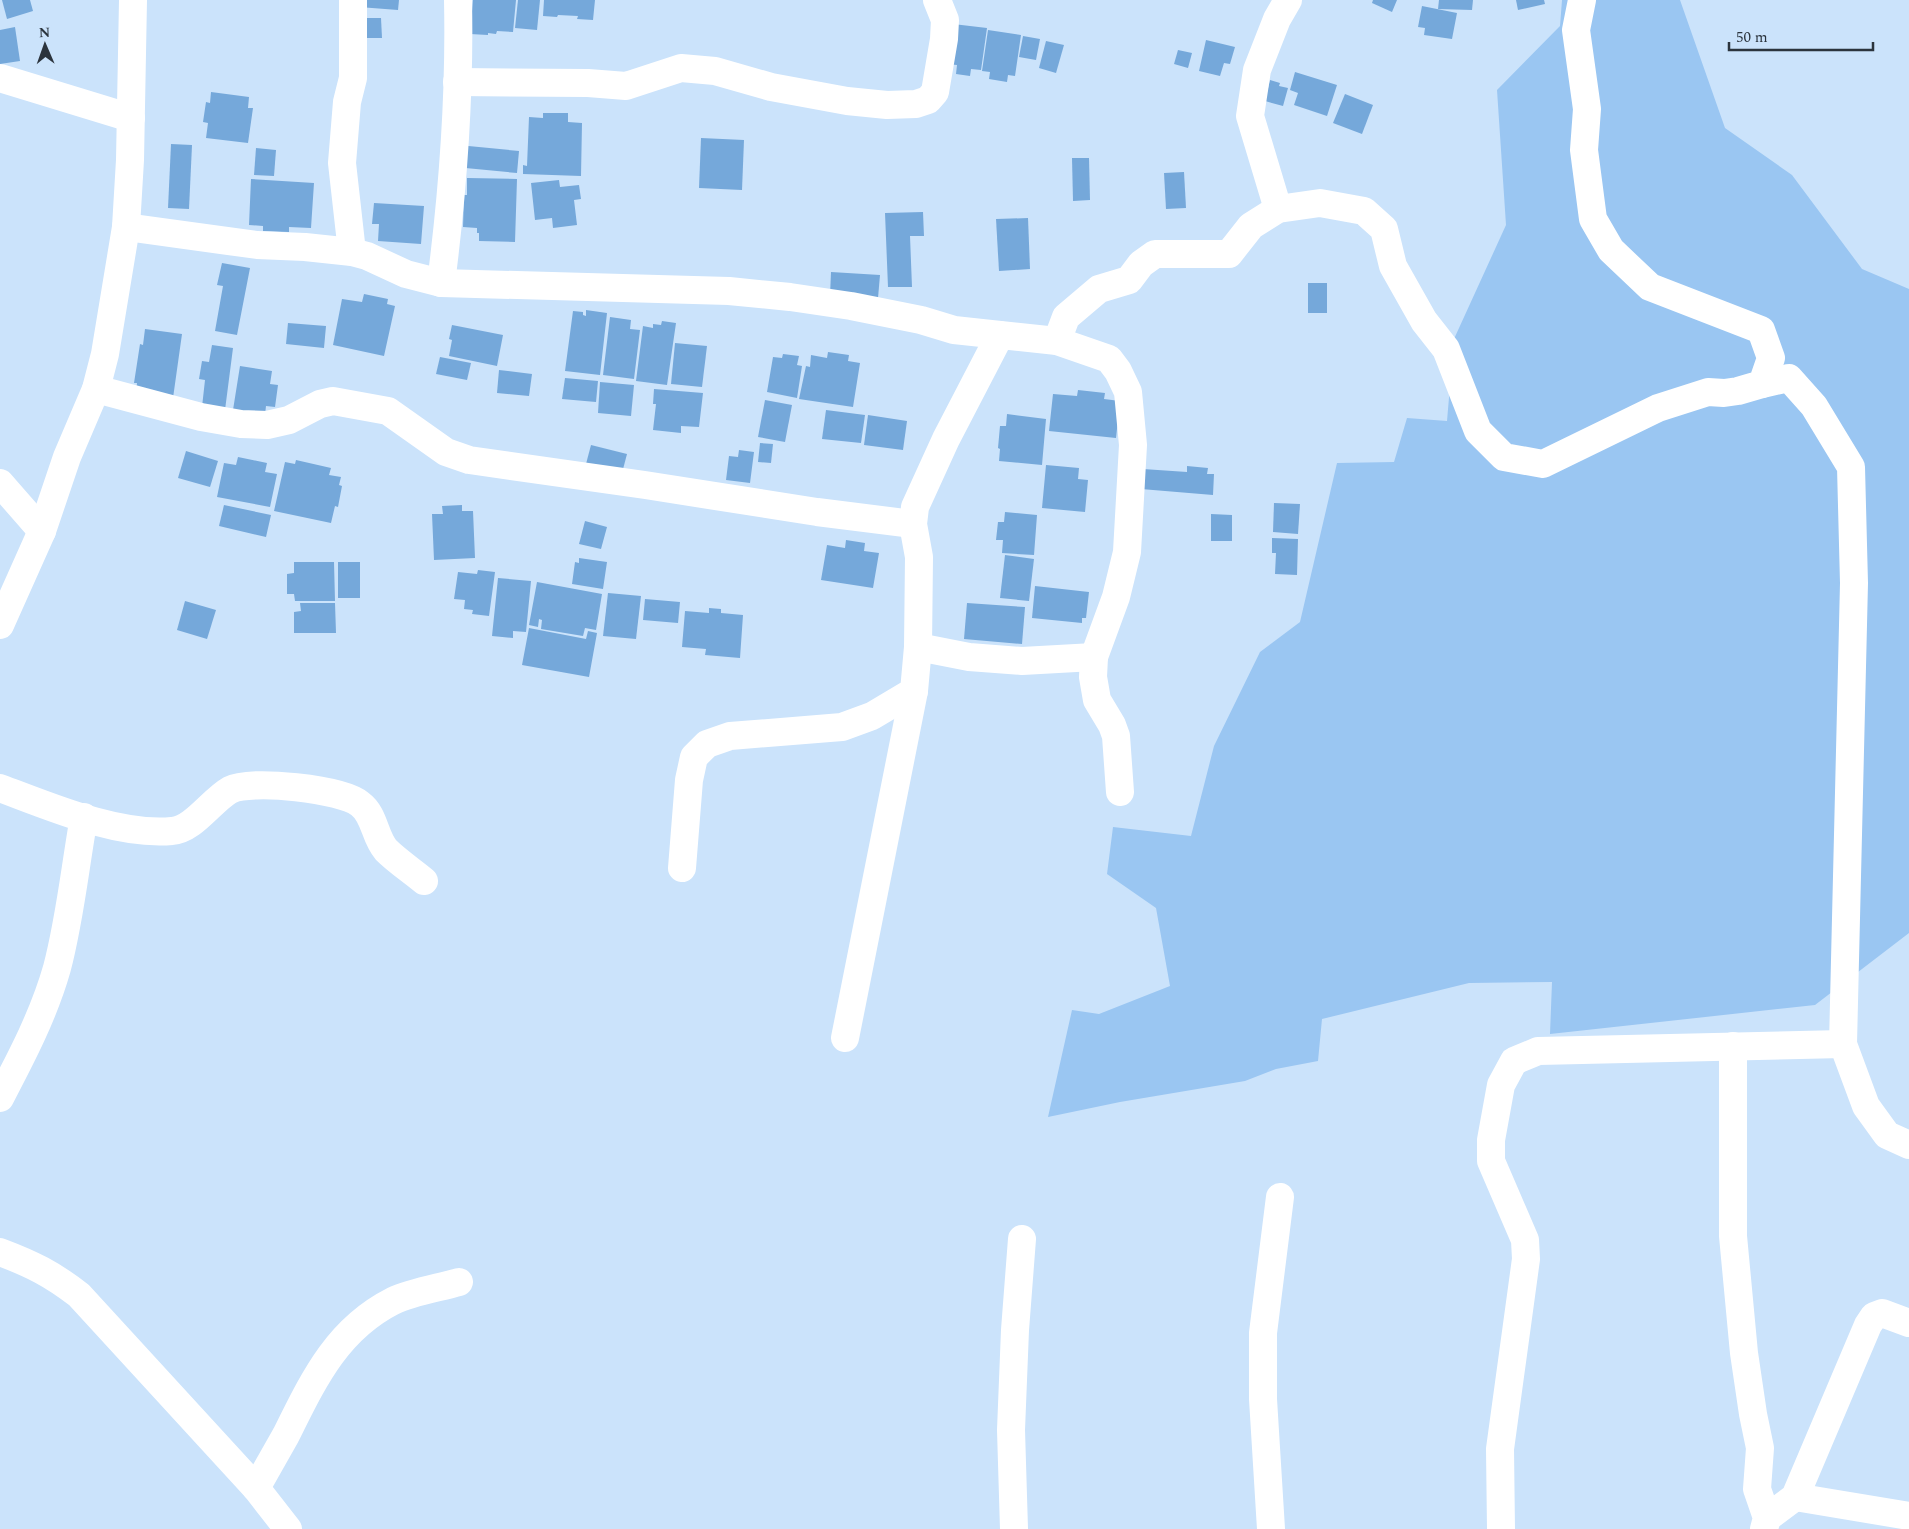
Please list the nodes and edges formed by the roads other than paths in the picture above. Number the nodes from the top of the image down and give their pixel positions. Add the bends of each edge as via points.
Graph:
1 (133, 0) edge
2 (353, 0) edge
3 (458, 0) edge
4 (937, 0) edge
5 (1288, 0) edge
6 (1582, 0) edge
7 (0, 78) edge
8 (457, 82) junction
9 (131, 118) junction
10 (1278, 208) junction
11 (126, 227) junction
12 (352, 252) junction
13 (440, 283) junction
14 (1000, 334) junction
15 (1057, 341) junction
16 (1762, 384) junction
17 (96, 389) junction
18 (0, 483) edge
19 (913, 524) junction
20 (42, 531) junction
21 (0, 625) edge
22 (918, 647) junction
23 (1094, 657) junction
24 (914, 691) junction
25 (0, 788) edge
26 (1120, 792) dead end
27 (84, 817) junction
28 (682, 868) dead end
29 (424, 881) dead end
30 (845, 1038) dead end
31 (1843, 1044) junction
32 (1733, 1046) junction
33 (0, 1098) edge
34 (1909, 1145) edge
35 (1280, 1197) dead end
36 (1022, 1239) dead end
37 (0, 1252) edge
38 (458, 1282) dead end
39 (1909, 1323) edge
40 (256, 1488) junction
41 (1795, 1497) junction
42 (1909, 1516) edge
43 (1766, 1524) edge
44 (288, 1529) edge
45 (1014, 1529) edge
46 (1271, 1529) edge
47 (1501, 1529) edge

1 - 9 street
2 - 12 street via 353,78 347,102 342,163
3 - 8 street
4 - 8 street via 945,20 935,92 928,100 916,104 847,101 771,87 715,71 681,68 626,86
5 - 10 street via 1257,70 1250,116
6 - 16 street via 1576,30 1587,109 1584,150 1593,219 1611,250 1650,287 1761,330 1771,358
7 - 9 street
8 - 13 street via 450,213
9 - 11 street
10 - 15 street via 1251,226 1229,254 1155,254 1141,264 1129,280 1100,289 1066,317
10 - 16 street via 1320,203 1364,211 1384,229 1393,266 1424,321 1446,349 1478,431 1504,457 1543,464 1658,408 1708,392 1731,392
11 - 12 street via 257,245
11 - 17 street
12 - 13 street via 406,274
13 - 14 street via 729,291 851,306 954,330
14 - 15 street
14 - 19 street via 946,439 915,507
15 - 23 street via 1109,359 1128,392 1133,446 1127,552 1116,597
16 - 31 street via 1789,378 1814,406 1851,467 1854,583
17 - 19 street via 241,424 267,425 289,420 333,401 388,411 446,452 469,460
17 - 20 street via 67,457
18 - 20 street
19 - 22 street via 919,557
20 - 21 street
22 - 23 street via 969,657 1022,661
22 - 24 street
23 - 26 street via 1097,700 1116,736
24 - 28 street via 872,716 842,727 730,736 706,744 694,757 689,780
24 - 30 street
25 - 27 street
27 - 29 street via 121,828 175,831 192,822 231,790 246,786 321,790 360,803 370,816 385,849
27 - 33 street via 57,968 32,1035
31 - 32 street
31 - 34 street via 1866,1106 1887,1134
32 - 43 street via 1733,1236 1744,1353 1760,1448 1758,1489
32 - 47 street via 1538,1050 1514,1061 1501,1085 1491,1140 1491,1161 1525,1240 1526,1259 1500,1449
35 - 46 street via 1263,1333 1263,1399
36 - 45 street via 1014,1330 1011,1430
37 - 40 street via 56,1277 79,1295
38 - 40 street via 395,1300 350,1330 330,1354 307,1392
39 - 41 street via 1882,1313 1874,1316 1868,1325
40 - 44 street
41 - 42 street
41 - 43 street

